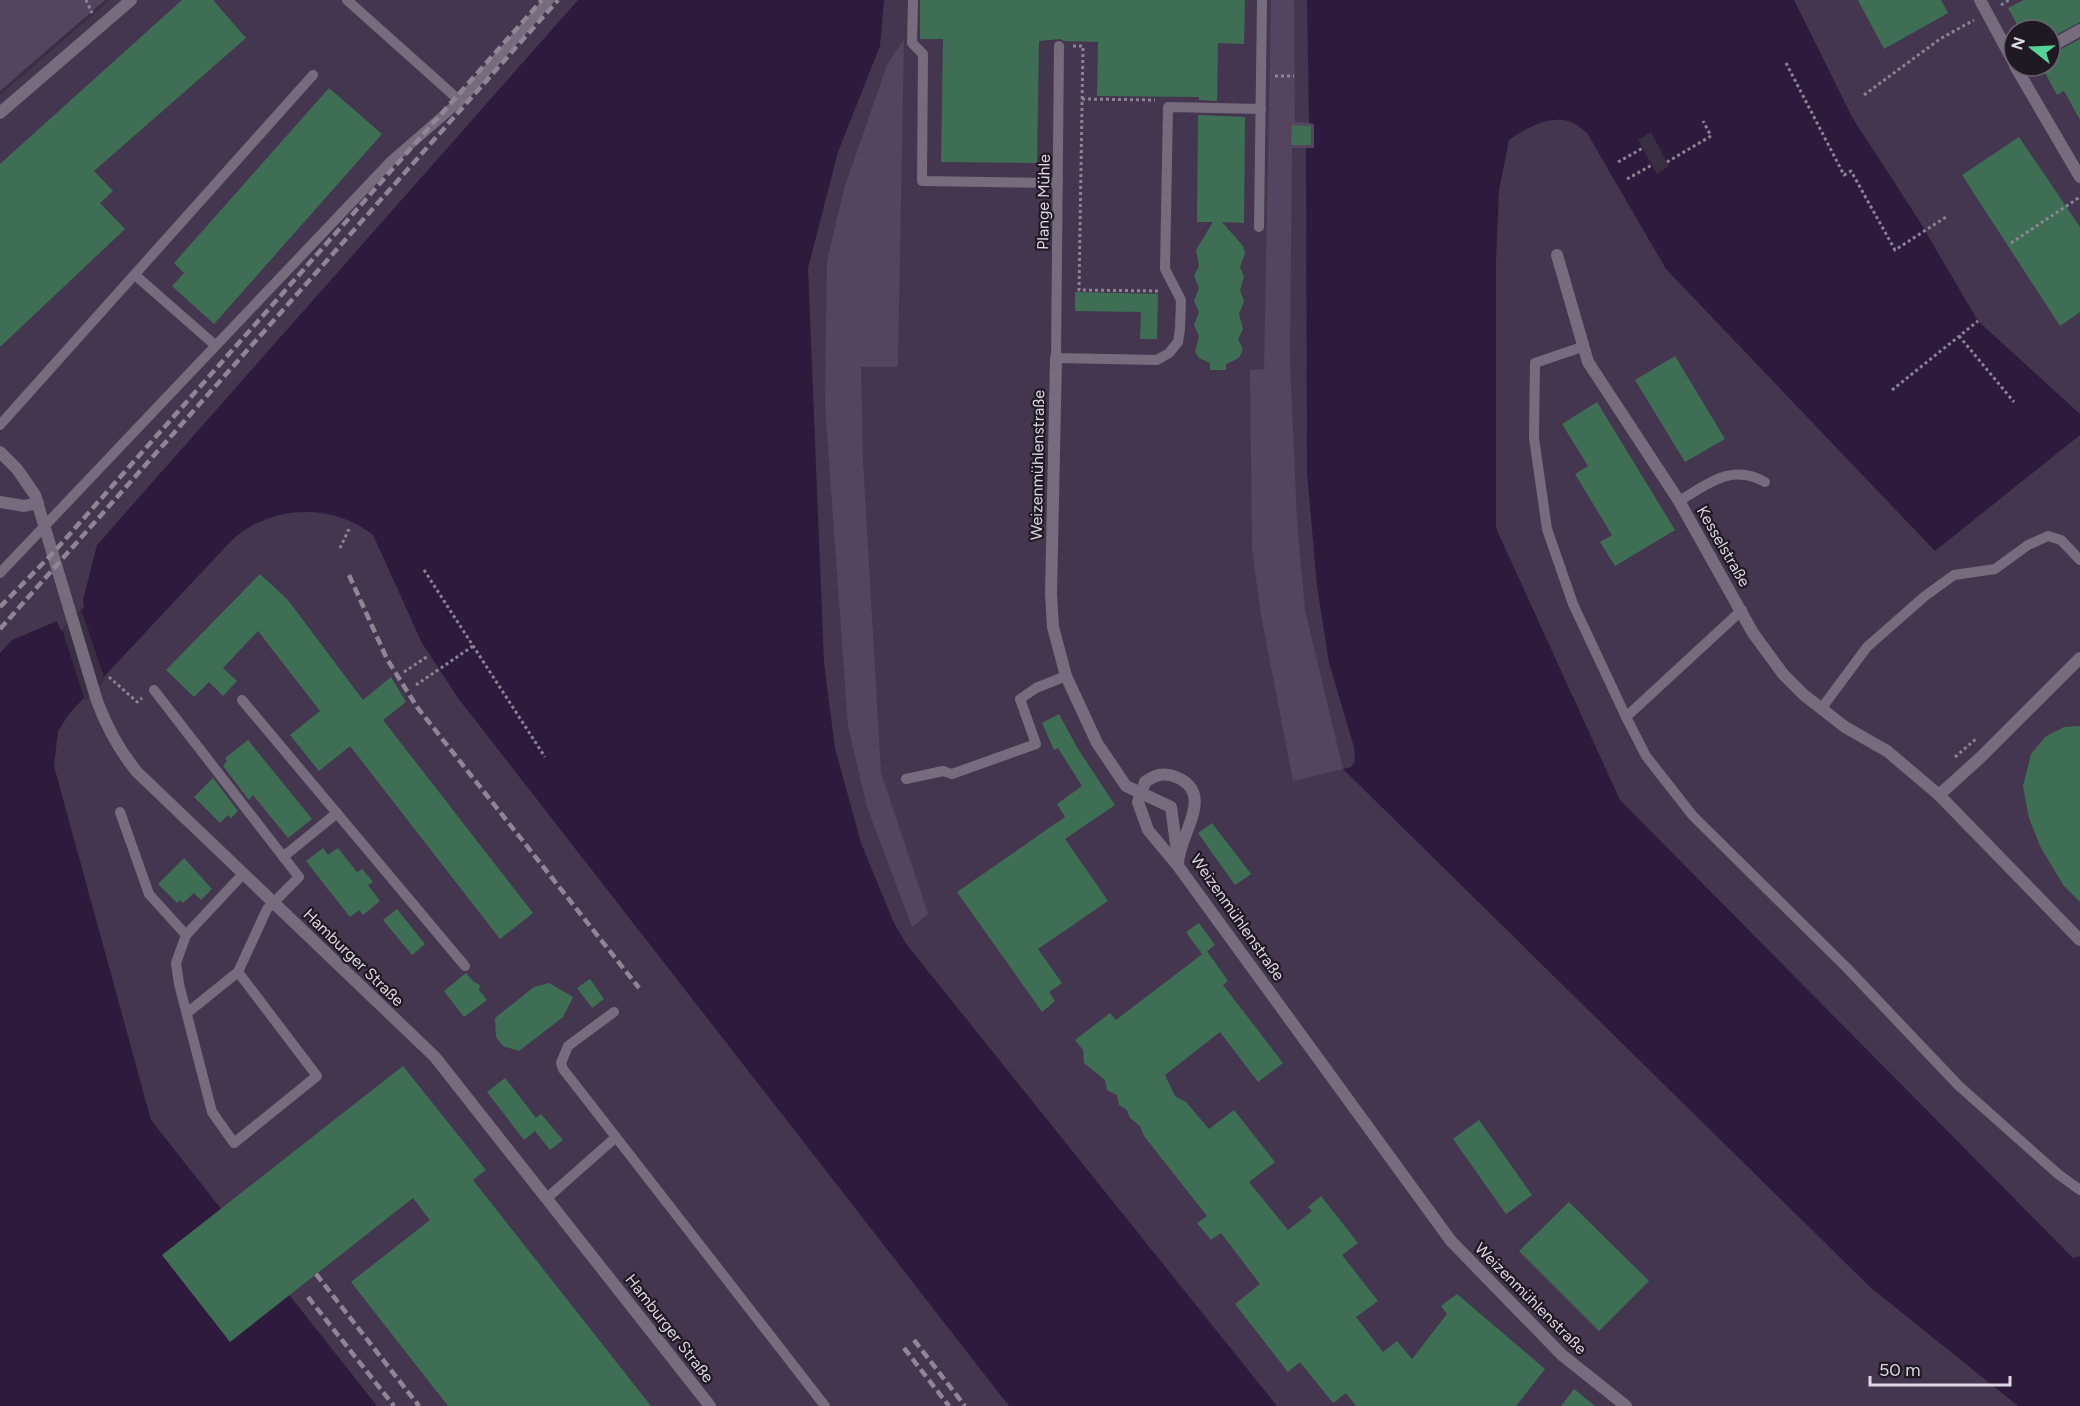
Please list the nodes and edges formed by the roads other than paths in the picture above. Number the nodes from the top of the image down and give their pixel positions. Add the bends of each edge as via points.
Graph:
1 (131, 0) edge
2 (347, 0) edge
3 (549, 0) edge
4 (913, 0) edge
5 (1262, 0) edge
6 (1980, 0) edge
7 (2080, 30) edge
8 (2062, 40) edge
9 (2002, 41) edge
10 (1059, 46) dead end
11 (313, 75) dead end
12 (2023, 78) edge
13 (460, 101) junction
14 (1260, 108) junction
15 (0, 113) edge
16 (2080, 177) edge
17 (1058, 183) junction
18 (1259, 227) dead end
19 (1557, 255) dead end
20 (135, 275) junction
21 (215, 345) junction
22 (1582, 347) junction
23 (1056, 358) junction
24 (0, 425) edge
25 (0, 452) edge
26 (1765, 482) dead end
27 (1678, 501) junction
28 (0, 502) edge
29 (38, 503) junction
30 (44, 526) junction
31 (2080, 560) edge
32 (0, 573) edge
33 (1742, 610) junction
34 (2080, 658) edge
35 (1066, 676) junction
36 (154, 690) dead end
37 (242, 700) dead end
38 (1821, 709) junction
39 (1626, 717) junction
40 (906, 779) dead end
41 (1140, 792) junction
42 (1939, 795) junction
43 (120, 812) dead end
44 (337, 813) junction
45 (283, 857) junction
46 (1178, 866) junction
47 (243, 874) junction
48 (273, 903) junction
49 (186, 935) junction
50 (2080, 940) edge
51 (465, 966) dead end
52 (238, 972) junction
53 (614, 1012) dead end
54 (187, 1013) junction
55 (616, 1137) junction
56 (2080, 1190) edge
57 (547, 1198) junction
58 (710, 1406) edge
59 (825, 1406) edge
60 (1626, 1406) edge

1 - 15 street
2 - 13 lane
3 - 13 lane
4 - 17 lane via 912,43 922,54 922,181
5 - 14 lane
6 - 9 street
7 - 8 street
10 - 17 lane, Plange Mühle
11 - 20 lane
12 - 16 street
13 - 21 lane via 391,161
14 - 18 lane
14 - 23 lane via 1168,107 1166,269 1181,300 1178,342 1157,360
17 - 23 lane, Plange Mühle
19 - 22 street, Kesselstraße
20 - 21 lane
20 - 24 lane
21 - 30 lane
22 - 27 street, Kesselstraße
22 - 39 lane via 1535,363 1534,438 1547,529 1574,604
23 - 35 street, Weizenmühlenstraße via 1051,594 1053,627
25 - 29 street, Hamburger Straße via 27,482
26 - 27 lane via 1746,473 1723,476
27 - 33 street, Kesselstraße
28 - 29 street via 24,506
29 - 30 street, Hamburger Straße
30 - 32 lane
30 - 47 street, Hamburger Straße via 107,728 137,772
31 - 38 lane via 2061,540 2048,536 1995,569 1954,575 1867,647
33 - 38 street, Kesselstraße via 1753,633 1783,674
33 - 39 lane
34 - 42 street
35 - 40 lane via 1020,699 1036,744 952,774 943,771
35 - 41 street, Weizenmühlenstraße via 1097,743 1126,786
36 - 45 lane
37 - 44 lane
38 - 42 street, Kesselstraße via 1887,751
39 - 56 lane via 1646,756 1693,816 1847,968 1959,1086
41 - 46 street via 1142,819
41 - 46 street, Weizenmühlenstraße via 1171,807
41 - 46 street via 1145,782 1159,775 1176,777 1190,787 1195,811 1178,852
42 - 50 street, Kesselstraße
43 - 49 lane via 149,894
44 - 45 lane
44 - 51 lane
45 - 48 lane via 299,877
46 - 60 street, Weizenmühlenstraße via 1451,1241 1562,1355
47 - 48 street, Hamburger Straße
47 - 49 lane
48 - 52 lane
48 - 57 street, Hamburger Straße via 435,1057
49 - 54 lane via 176,963
52 - 54 lane
52 - 54 lane via 317,1076 234,1143 212,1112
53 - 55 lane via 568,1046 561,1063
55 - 57 lane
55 - 59 lane
57 - 58 street, Hamburger Straße

